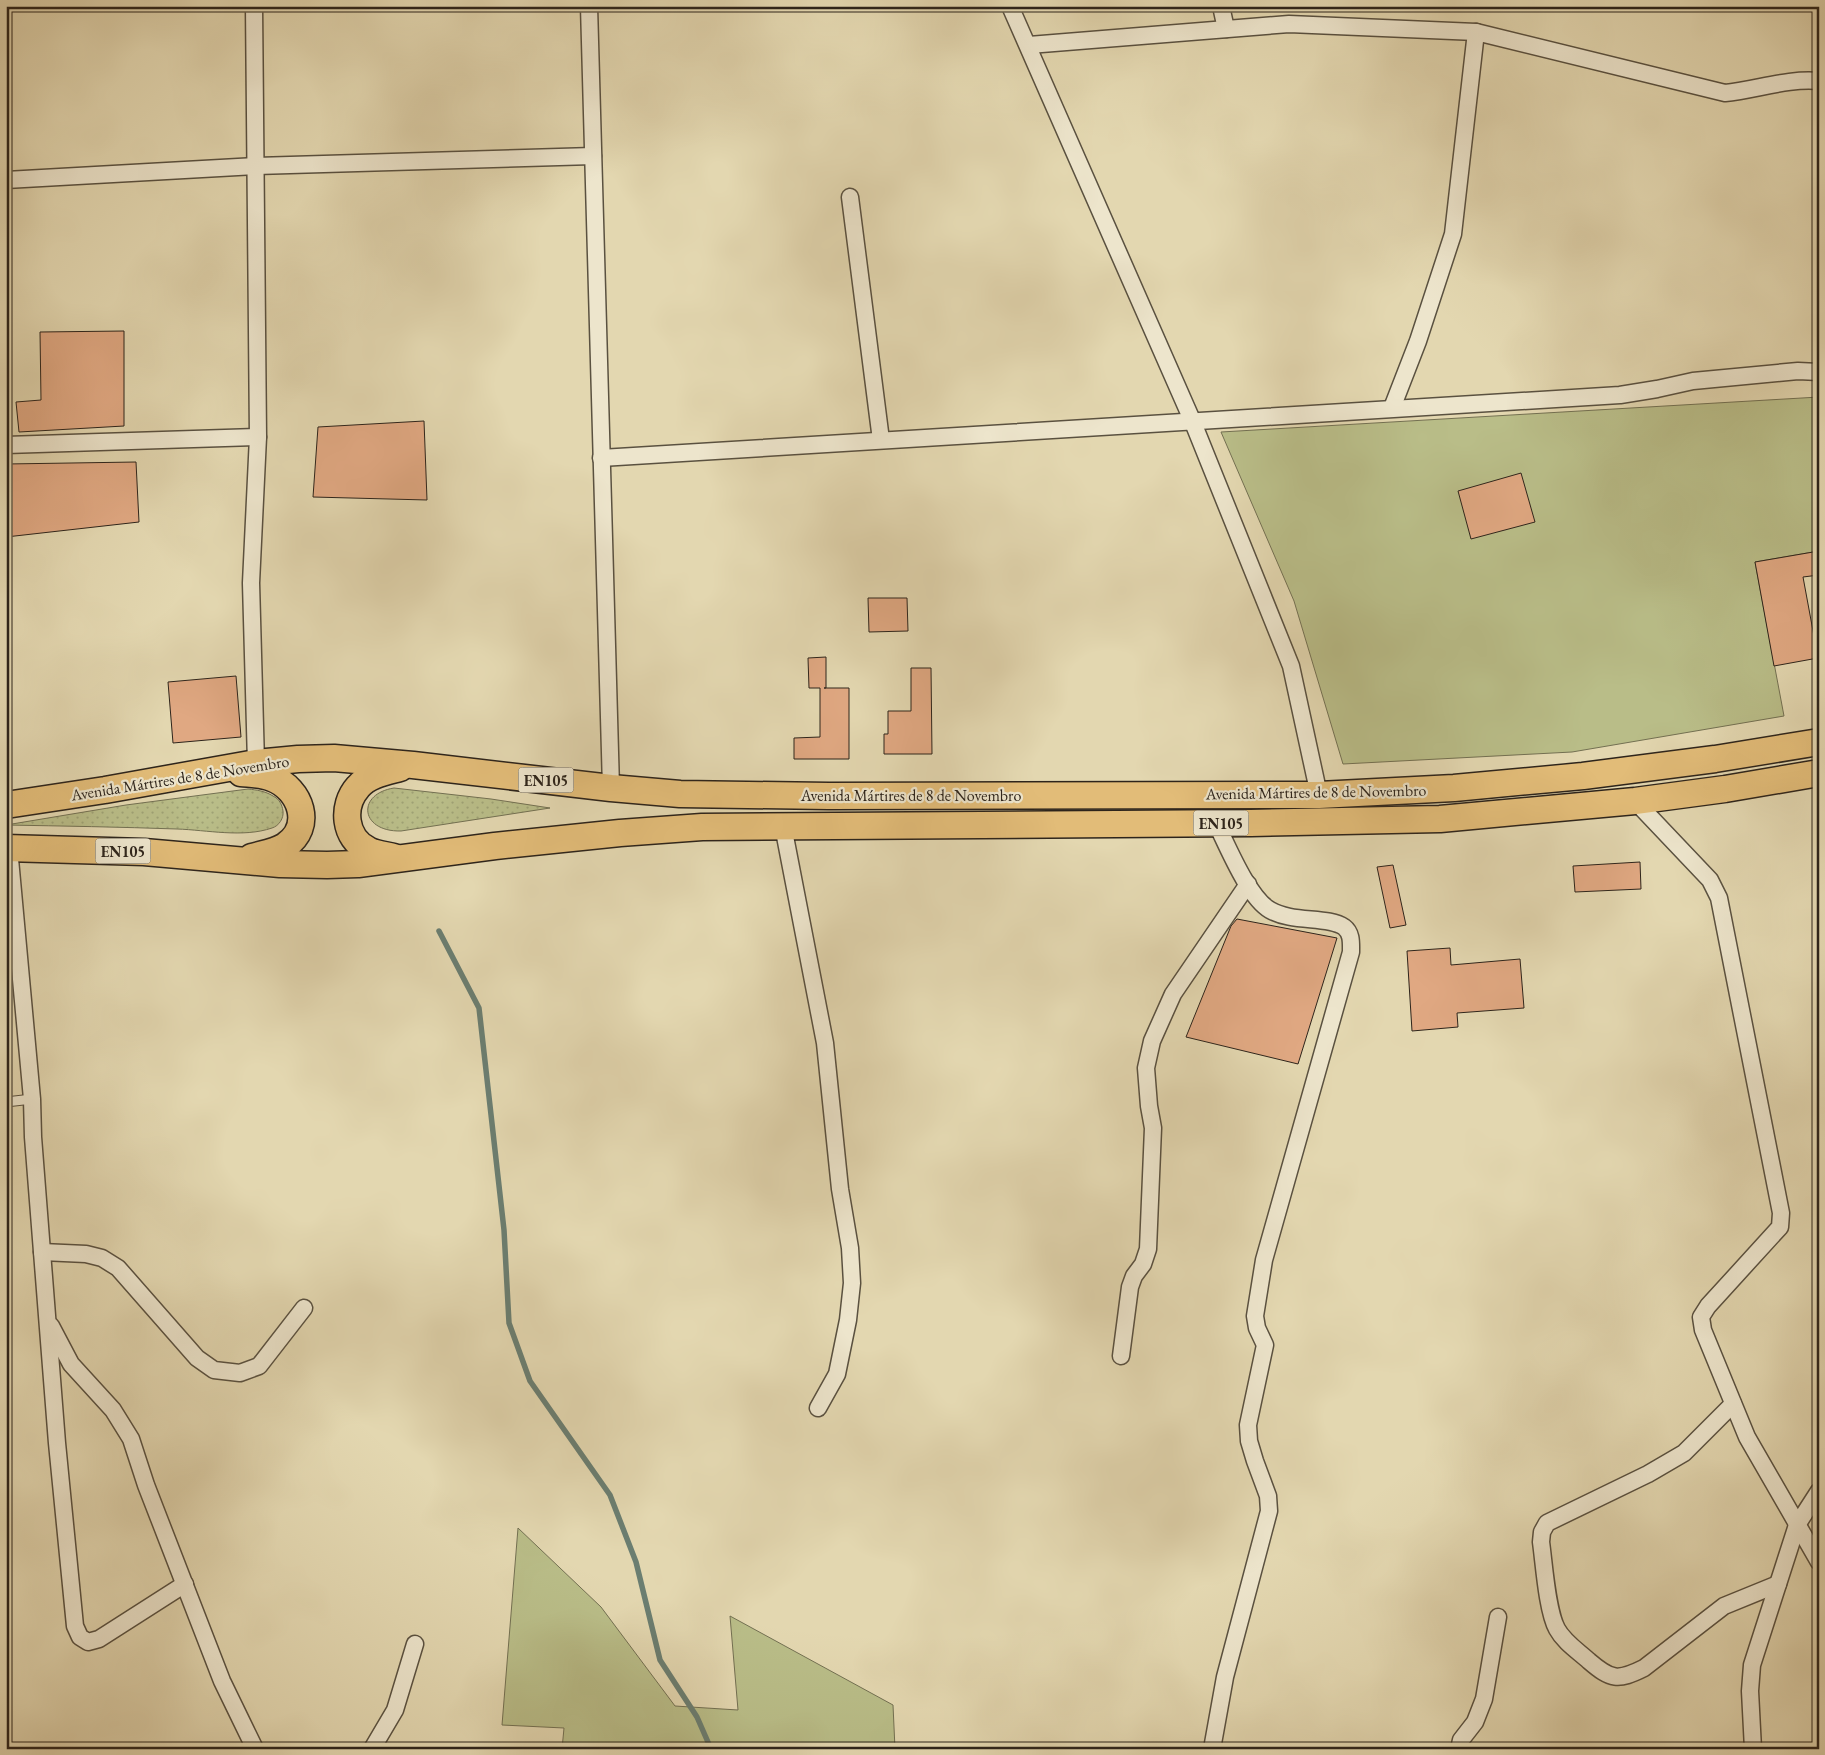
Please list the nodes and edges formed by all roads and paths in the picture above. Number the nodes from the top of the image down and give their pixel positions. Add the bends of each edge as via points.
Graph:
1 (254, 6) edge
2 (589, 6) edge
3 (1010, 6) edge
4 (1221, 6) edge
5 (1226, 29) junction
6 (1476, 32) junction
7 (1029, 45) junction
8 (1819, 81) edge
9 (593, 156) junction
10 (256, 166) junction
11 (6, 180) edge
12 (850, 197) dead end
13 (1819, 372) edge
14 (1392, 408) junction
15 (1192, 420) junction
16 (258, 436) junction
17 (881, 440) junction
18 (6, 445) edge
19 (601, 458) junction
20 (1817, 739) edge
21 (256, 763) junction
22 (413, 764) junction
23 (222, 770) junction
24 (1819, 773) edge
25 (611, 788) junction
26 (1320, 795) junction
27 (1635, 801) junction
28 (6, 805) edge
29 (1216, 823) junction
30 (783, 826) junction
31 (8, 848) edge
32 (400, 859) junction
33 (239, 861) junction
34 (1248, 884) junction
35 (11, 913) edge
36 (32, 1099) junction
37 (6, 1102) edge
38 (42, 1252) junction
39 (304, 1308) dead end
40 (48, 1320) junction
41 (1122, 1356) dead end
42 (1733, 1404) junction
43 (818, 1408) dead end
44 (1819, 1491) edge
45 (1797, 1524) junction
46 (1819, 1562) edge
47 (185, 1584) junction
48 (1778, 1584) junction
49 (1498, 1618) dead end
50 (415, 1644) dead end
51 (255, 1749) edge
52 (372, 1749) edge
53 (1212, 1749) edge
54 (1459, 1749) edge
55 (1754, 1749) edge

1 - 10 street
2 - 9 street
3 - 7 street
4 - 5 street
5 - 6 street via 1289,24
5 - 7 street
6 - 8 street via 1725,93 1804,80
6 - 14 street via 1453,234
7 - 15 street
9 - 10 street
9 - 19 street
10 - 11 street
10 - 16 street
12 - 17 street
13 - 14 street via 1693,381 1620,395
14 - 15 street
15 - 17 street
15 - 26 street via 1291,666
16 - 18 street
16 - 21 street via 251,583
17 - 19 street
19 - 25 street
20 - 26 main road, Avenida Mártires de 8 de Novembro / EN105 via 1715,759 1583,776 1454,788
21 - 22 main road, Avenida Mártires de 8 de Novembro / EN105 via 334,758
21 - 23 main road, Avenida Mártires de 8 de Novembro / EN105
22 - 25 main road, Avenida Mártires de 8 de Novembro / EN105
22 - 32 main road via 374,775 358,786 347,811 347,823 353,838 367,850
23 - 28 main road, Avenida Mártires de 8 de Novembro / EN105
23 - 33 main road via 272,778 294,794 301,808 297,834 285,846
24 - 27 main road, Avenida Mártires de 8 de Novembro / EN105
25 - 26 main road, Avenida Mártires de 8 de Novembro / EN105 via 680,794 829,796
27 - 29 main road, Avenida Mártires de 8 de Novembro / EN105 via 1440,819
27 - 42 street via 1710,880 1719,898 1781,1213 1780,1227 1708,1306 1702,1318 1703,1330
29 - 30 main road, Avenida Mártires de 8 de Novembro / EN105
29 - 34 street
30 - 32 main road, Avenida Mártires de 8 de Novembro / EN105 via 620,833
30 - 43 street via 824,1043 850,1248 852,1284 848,1320 836,1374
31 - 33 main road, Avenida Mártires de 8 de Novembro / EN105 via 144,852
31 - 35 street
32 - 33 main road, Avenida Mártires de 8 de Novembro / EN105 via 327,865
34 - 41 street via 1173,994 1152,1040 1146,1068 1153,1128 1148,1249 1130,1287
34 - 53 street via 1260,903 1272,911 1289,918 1332,922 1345,928 1352,939 1264,1260 1255,1316 1265,1345 1248,1425 1249,1441 1268,1496 1269,1511 1225,1677
35 - 36 street
36 - 37 lane
36 - 38 street
38 - 39 street via 86,1254 102,1258 118,1268 197,1358 214,1370 240,1373 260,1366
38 - 40 street
40 - 47 street via 71,1364 113,1410 132,1439 146,1485
40 - 47 street via 75,1626 80,1637 88,1642 99,1639
42 - 45 street via 1747,1437
42 - 48 street via 1684,1453 1547,1523 1540,1542 1552,1615 1567,1642 1604,1674 1617,1677 1644,1668 1724,1606
44 - 45 street
45 - 46 street
45 - 48 street
47 - 51 street via 222,1681
48 - 55 street via 1752,1665 1750,1691
49 - 54 street via 1484,1699
50 - 52 street via 395,1710

